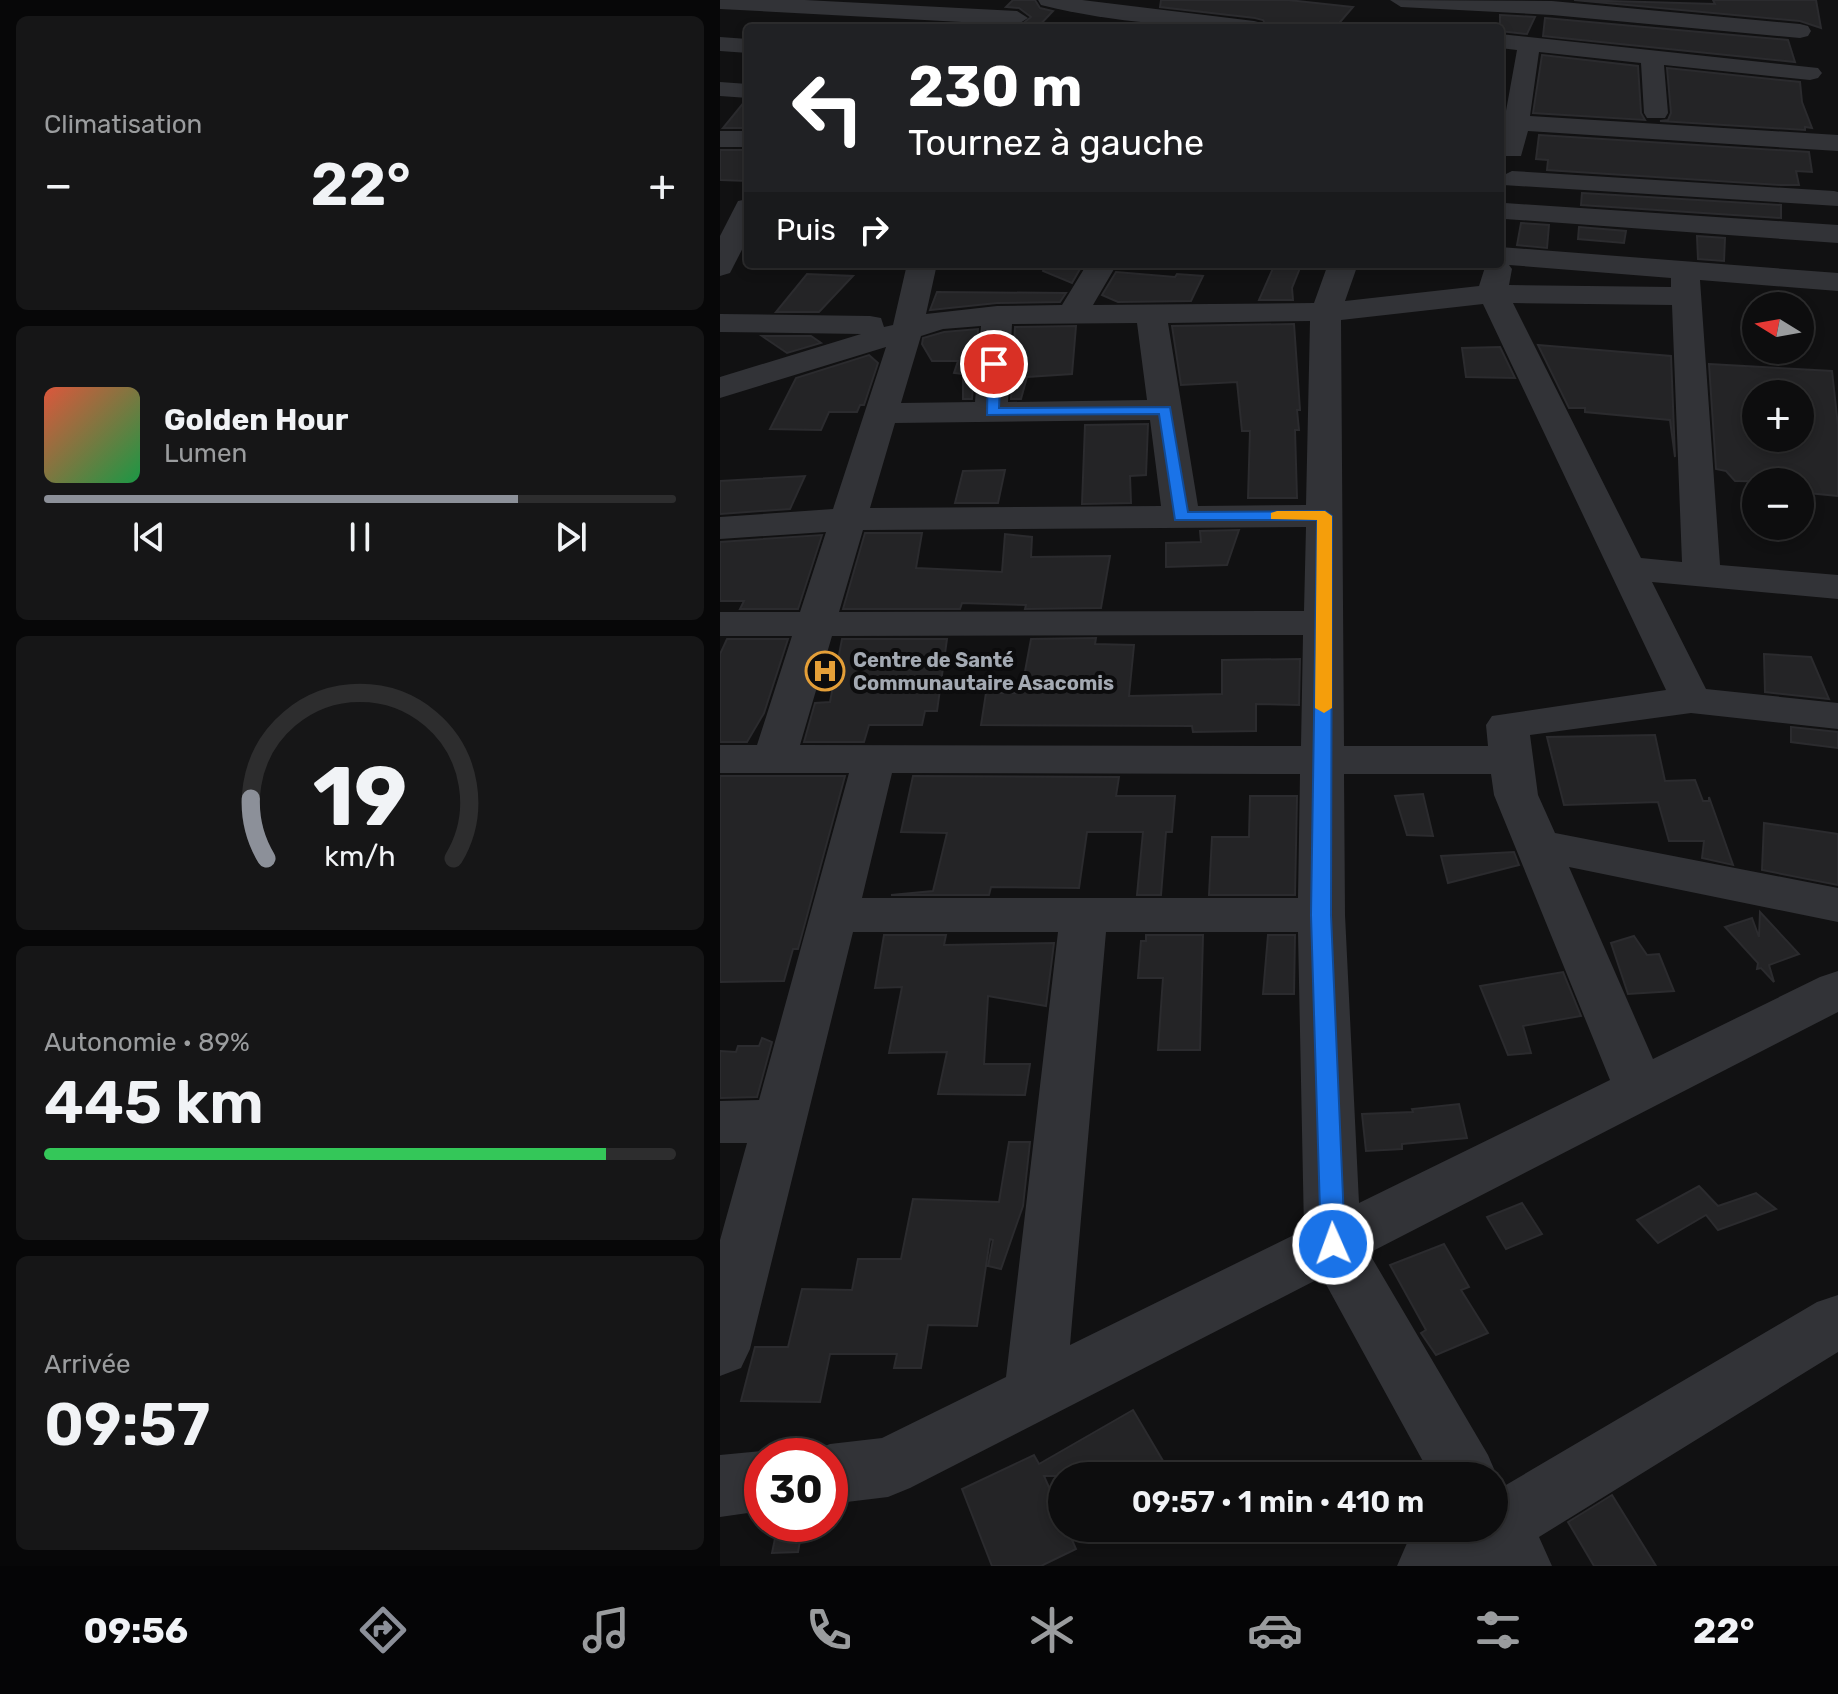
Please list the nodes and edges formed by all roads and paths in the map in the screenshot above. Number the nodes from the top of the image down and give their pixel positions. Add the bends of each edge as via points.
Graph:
1 (1032, 0) edge
2 (1049, 0) edge
3 (1401, 0) edge
4 (1410, 0) edge
5 (1794, 0) edge
6 (720, 2) edge
7 (765, 2) edge
8 (1094, 9) junction
9 (1012, 23) edge
10 (1070, 24) edge
11 (1220, 24) edge
12 (1402, 24) edge
13 (1800, 31) junction
14 (1504, 43) edge
15 (720, 44) edge
16 (744, 46) edge
17 (1528, 52) junction
18 (1504, 56) edge
19 (1652, 57) junction
20 (1810, 73) junction
21 (720, 89) edge
22 (744, 91) edge
23 (1656, 113) dead end
24 (720, 139) edge
25 (744, 139) edge
26 (1509, 139) edge
27 (1832, 143) edge
28 (720, 199) edge
29 (744, 200) edge
30 (1836, 206) edge
31 (1505, 211) junction
32 (744, 216) edge
33 (1504, 218) edge
34 (1838, 234) edge
35 (1504, 257) edge
36 (720, 267) edge
37 (921, 268) edge
38 (1100, 268) edge
39 (1342, 268) edge
40 (1495, 279) edge
41 (1838, 282) edge
42 (1686, 283) junction
43 (1326, 312) junction
44 (1072, 314) junction
45 (1151, 314) junction
46 (997, 315) junction
47 (720, 323) edge
48 (870, 325) dead end
49 (907, 330) junction
50 (725, 395) edge
51 (1165, 410) junction
52 (991, 412) junction
53 (881, 413) junction
54 (1181, 516) junction
55 (1325, 516) junction
56 (849, 519) junction
57 (720, 528) edge
58 (1626, 568) junction
59 (1702, 575) junction
60 (1838, 587) edge
61 (1324, 623) junction
62 (720, 624) edge
63 (816, 624) junction
64 (1691, 700) junction
65 (1838, 716) edge
66 (720, 759) edge
67 (774, 759) junction
68 (874, 760) junction
69 (1323, 760) junction
70 (1512, 760) junction
71 (1538, 845) junction
72 (1838, 905) edge
73 (834, 915) junction
74 (1084, 915) junction
75 (1321, 915) junction
76 (1838, 990) edge
77 (1640, 1090) junction
78 (780, 1121) junction
79 (720, 1122) edge
80 (1333, 1244) junction
81 (1838, 1321) edge
82 (720, 1347) edge
83 (1035, 1394) junction
84 (1457, 1462) edge
85 (848, 1472) edge
86 (744, 1483) edge
87 (720, 1486) edge
88 (1508, 1520) edge
89 (1470, 1542) edge
90 (1503, 1542) edge
91 (1430, 1566) edge
92 (1519, 1566) edge

1 - 9 street
2 - 8 street
3 - 4 street
4 - 12 street
4 - 13 street
5 - 13 street
6 - 7 street
7 - 9 street
8 - 10 street
8 - 11 street
13 - 20 street
14 - 17 street
15 - 16 street
17 - 18 street
17 - 19 street
17 - 26 street
19 - 20 street
19 - 23 street
20 - 27 street
21 - 22 street
24 - 25 street
26 - 27 street
26 - 30 street
26 - 31 street
27 - 30 street
28 - 29 street
31 - 33 street
31 - 34 street
32 - 36 street
35 - 42 street
37 - 49 street
38 - 44 street
39 - 43 street
40 - 42 street
40 - 43 street
40 - 58 street
41 - 42 street
42 - 59 street
43 - 45 street
43 - 55 street
44 - 45 street
44 - 46 street
45 - 51 street
46 - 49 street via 940,320
46 - 52 street
47 - 48 street
49 - 50 street
49 - 53 street
51 - 52 street
51 - 54 street
52 - 53 street
53 - 56 street
54 - 55 street
54 - 56 street
55 - 61 street
56 - 57 street
56 - 63 street
58 - 59 street
58 - 64 street
59 - 60 street
61 - 63 street
61 - 69 street
62 - 63 street
63 - 67 street
64 - 65 street
64 - 70 street via 1507,725
66 - 67 street
67 - 68 street
68 - 69 street
68 - 73 street
69 - 70 street
69 - 75 street
70 - 71 street via 1516,795
71 - 72 street
71 - 77 street
73 - 74 street
73 - 78 street
74 - 75 street
74 - 83 street
75 - 80 street
76 - 77 street
77 - 80 street
78 - 79 street
78 - 82 street
80 - 83 street
80 - 84 street
81 - 88 street
83 - 85 street via 888,1467
86 - 87 street
89 - 91 street
90 - 92 street

